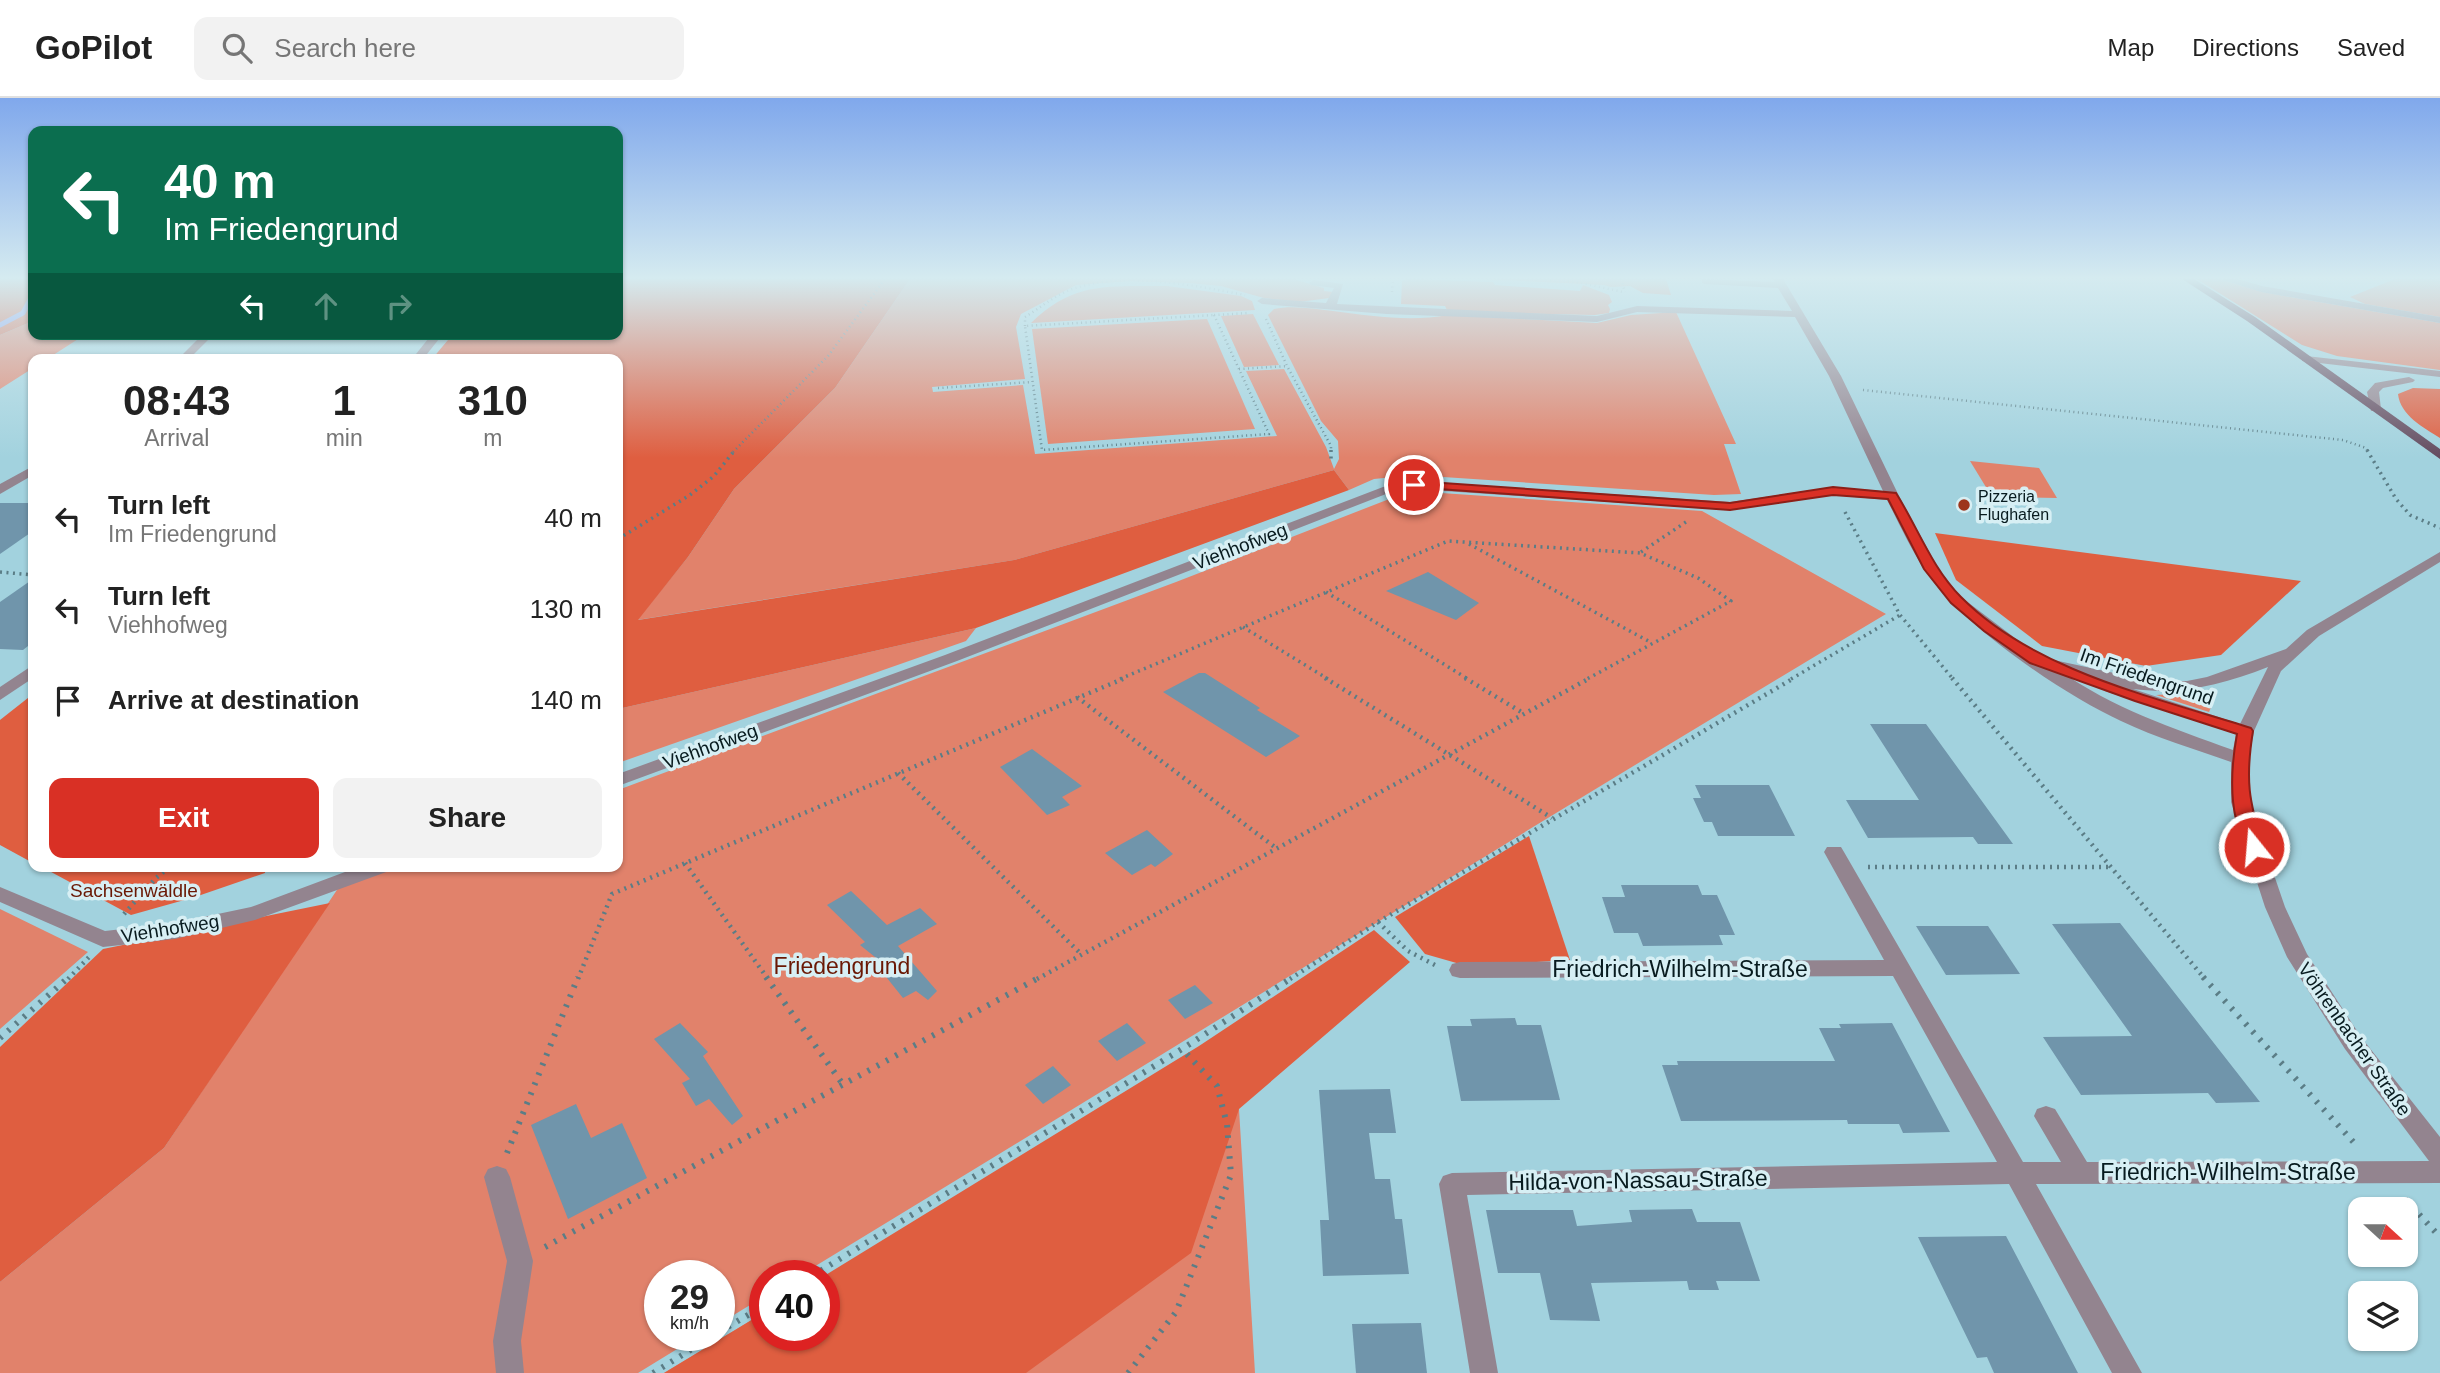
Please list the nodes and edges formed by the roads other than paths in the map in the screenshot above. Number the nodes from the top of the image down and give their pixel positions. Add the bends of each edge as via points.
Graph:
1 (1813, 338) edge
2 (2277, 338) edge
3 (203, 340) edge
4 (433, 340) edge
5 (188, 354) edge
6 (421, 354) edge
7 (2306, 359) junction
8 (2320, 369) junction
9 (2440, 374) edge
10 (2409, 380) junction
11 (2440, 383) edge
12 (2375, 409) junction
13 (2440, 455) edge
14 (28, 473) edge
15 (0, 490) edge
16 (1892, 496) junction
17 (2440, 556) edge
18 (2292, 652) junction
19 (2035, 660) junction
20 (28, 674) edge
21 (0, 695) edge
22 (2245, 731) junction
23 (2241, 759) junction
24 (623, 778) edge
25 (1834, 852) dead end
26 (366, 872) edge
27 (0, 894) edge
28 (1899, 968) junction
29 (1460, 970) road end
30 (2046, 1116) dead end
31 (2440, 1156) edge
32 (2080, 1172) junction
33 (2440, 1172) edge
34 (2016, 1173) junction
35 (497, 1177) road end
36 (510, 1373) edge
37 (1484, 1373) edge
38 (2128, 1373) edge

1 - 16 street, Im Friedengrund
2 - 7 main road
3 - 5 street
4 - 6 street
7 - 8 main road
7 - 9 street
8 - 10 street
8 - 12 main road
10 - 11 street
10 - 12 street via 2379,385 2373,392
12 - 13 main road
14 - 15 street
16 - 19 street, Im Friedengrund via 1931,569 1956,600
16 - 24 street, Viehhofweg via 1833,491 1730,506 1414,485 1382,491 951,658
17 - 18 street, Vöhrenbacher Straße via 2313,633
18 - 19 street, Im Friedengrund via 2187,686 2141,684
18 - 22 street, Vöhrenbacher Straße via 2274,669
19 - 22 street, Im Friedengrund
19 - 23 street, Im Friedengrund via 2074,689 2129,718
20 - 21 street
22 - 23 street, Vöhrenbacher Straße
23 - 31 street, Vöhrenbacher Straße via 2241,802 2275,907 2298,957 2353,1043
25 - 28 street via 1855,873 1868,913
26 - 27 street, Viehhofweg via 255,913 175,931 103,939
28 - 29 street, Friedrich-Wilhelm-Straße
28 - 34 street
30 - 32 street
32 - 33 street, Friedrich-Wilhelm-Straße
32 - 34 street, Friedrich-Wilhelm-Straße
34 - 37 street, Hilda-von-Nassau-Straße via 1452,1184
34 - 38 street
35 - 36 street via 520,1261 507,1341

